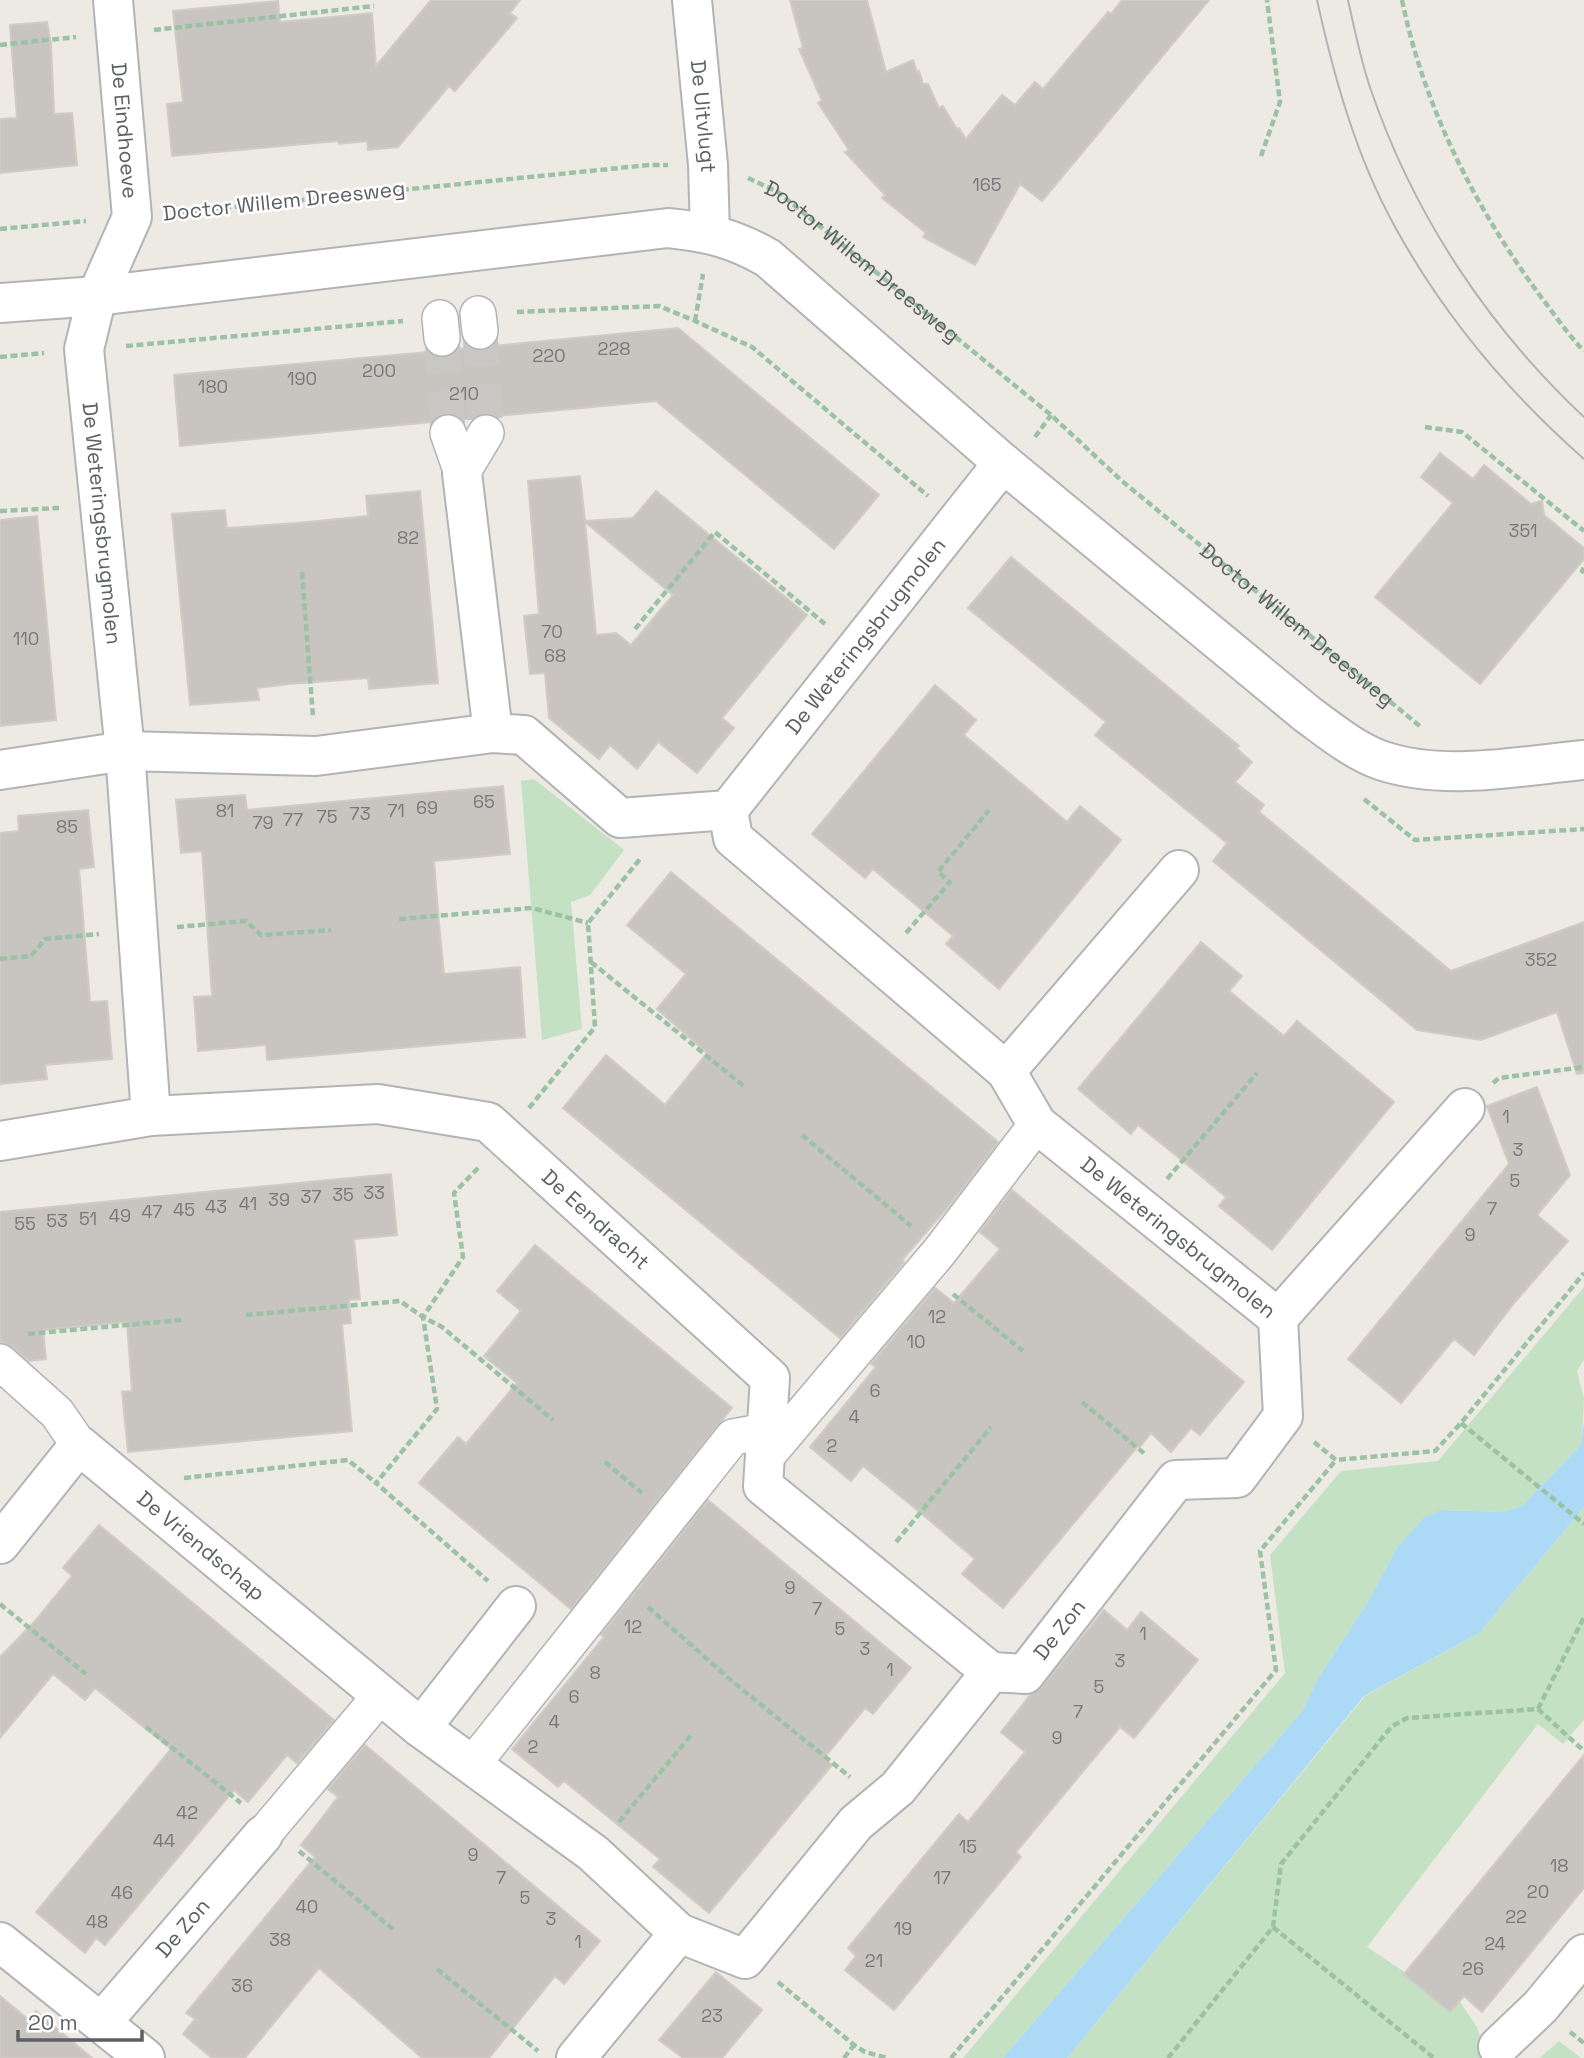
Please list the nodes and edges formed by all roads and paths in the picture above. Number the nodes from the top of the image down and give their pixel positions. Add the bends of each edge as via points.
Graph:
1 (692, 0) edge
2 (1267, 0) edge
3 (1402, 0) edge
4 (374, 6) dead end
5 (115, 17) edge
6 (0, 45) edge
7 (1261, 156) dead end
8 (708, 165) junction
9 (132, 217) junction
10 (0, 229) edge
11 (710, 233) junction
12 (97, 296) junction
13 (0, 303) edge
14 (479, 322) dead end
15 (441, 328) dead end
16 (84, 349) junction
17 (1584, 351) edge
18 (1425, 427) dead end
19 (448, 433) tunnel mouth
20 (486, 433) tunnel mouth
21 (1003, 463) junction
22 (462, 473) junction
23 (100, 506) junction
24 (0, 511) edge
25 (957, 520) junction
26 (1584, 531) edge
27 (302, 572) dead end
28 (635, 629) dead end
29 (855, 649) junction
30 (1423, 729) dead end
31 (493, 733) junction
32 (125, 751) junction
33 (316, 756) junction
34 (1584, 760) edge
35 (0, 771) edge
36 (1362, 798) dead end
37 (728, 810) junction
38 (989, 810) dead end
39 (1584, 829) edge
40 (641, 858) dead end
41 (1179, 870) dead end
42 (399, 919) dead end
43 (588, 923) junction
44 (331, 930) dead end
45 (137, 931) junction
46 (0, 959) edge
47 (591, 962) junction
48 (880, 963) junction
49 (1584, 1067) edge
50 (1006, 1071) junction
51 (1257, 1073) dead end
52 (745, 1087) dead end
53 (1465, 1108) joint
54 (151, 1116) junction
55 (1037, 1124) junction
56 (802, 1135) dead end
57 (506, 1138) junction
58 (0, 1141) edge
59 (1142, 1208) junction
60 (932, 1260) junction
61 (1584, 1273) edge
62 (246, 1315) dead end
63 (423, 1317) junction
64 (1278, 1318) junction
65 (181, 1320) dead end
66 (28, 1334) dead end
67 (1023, 1351) dead end
68 (0, 1362) edge
69 (1082, 1402) dead end
70 (1283, 1416) junction
71 (553, 1420) dead end
72 (1461, 1423) junction
73 (991, 1427) dead end
74 (79, 1445) junction
75 (765, 1445) junction
76 (1336, 1460) junction
77 (1176, 1480) junction
78 (376, 1483) junction
79 (128, 1485) junction
80 (1583, 1524) edge
81 (0, 1544) edge
82 (870, 1574) junction
83 (618, 1581) junction
84 (0, 1604) edge
85 (516, 1606) joint
86 (1584, 1617) edge
87 (991, 1672) junction
88 (86, 1674) dead end
89 (381, 1695) junction
90 (1538, 1709) junction
91 (146, 1727) dead end
92 (421, 1728) junction
93 (692, 1734) dead end
94 (1584, 1751) edge
95 (472, 1765) junction
96 (881, 1802) junction
97 (267, 1830) junction
98 (593, 1853) junction
99 (1273, 1927) junction
100 (394, 1930) dead end
101 (679, 1933) junction
102 (0, 1942) edge
103 (1584, 1954) edge
104 (745, 1959) junction
105 (437, 1969) dead end
106 (102, 2022) junction
107 (854, 2045) junction
108 (1499, 2047) dead end
109 (145, 2058) edge
110 (547, 2058) edge
111 (576, 2058) edge
112 (844, 2058) edge
113 (888, 2058) edge
114 (951, 2058) edge
115 (1168, 2058) edge
116 (1434, 2058) edge

1 - 8 street, De Uitvlugt
2 - 7 path via 1280,102
3 - 17 path via 1432,103 1464,177 1516,263
4 - 5 path
5 - 6 path
5 - 9 street, De Eindhoeve
8 - 9 path, Doctor Willem Dreesweg via 649,165
8 - 11 street, De Uitvlugt
8 - 30 path, Doctor Willem Dreesweg via 778,192
9 - 10 path, Doctor Willem Dreesweg
9 - 12 street, De Eindhoeve
11 - 12 street via 668,228
11 - 21 street via 768,258
12 - 13 street
12 - 16 street, De Weteringsbrugmolen
14 - 25 path via 659,306 752,347
15 - 16 path
16 - 23 street, De Weteringsbrugmolen
18 - 26 path via 1462,432
19 - 22 street
20 - 22 street
21 - 25 street, De Weteringsbrugmolen
21 - 34 street via 1307,714 1378,759 1451,772
22 - 31 street
23 - 24 path
23 - 32 street, De Weteringsbrugmolen
25 - 29 street, De Weteringsbrugmolen
27 - 33 path
28 - 29 path via 715,532
29 - 37 street, De Weteringsbrugmolen
31 - 33 street
31 - 37 street via 524,735 621,818
32 - 33 street
32 - 35 street
32 - 45 street, De Weteringsbrugmolen
36 - 39 path via 1415,840
37 - 48 street, De Weteringsbrugmolen via 733,838
38 - 48 path via 938,872 950,882
40 - 43 path
41 - 50 street
42 - 43 path via 531,908
43 - 47 path
44 - 45 path via 261,935 246,920
45 - 46 path via 45,939 32,956
45 - 54 street, De Weteringsbrugmolen
47 - 52 path
47 - 57 path via 595,1027
48 - 50 street, De Weteringsbrugmolen
49 - 53 path via 1499,1077
50 - 55 street, De Weteringsbrugmolen
51 - 59 path
53 - 64 street, De Weteringsbrugmolen
54 - 57 street, De Eendracht via 378,1104 488,1122
54 - 58 street, De Eendracht
55 - 59 street, De Weteringsbrugmolen
55 - 60 street
56 - 60 path
57 - 63 path via 454,1193 463,1257
57 - 75 street, De Eendracht via 770,1378
59 - 64 street, De Weteringsbrugmolen
60 - 67 path
60 - 75 street
61 - 72 path
62 - 63 path via 400,1301
63 - 71 path via 442,1327
63 - 78 path via 437,1409
64 - 70 street
65 - 66 path
68 - 74 street via 57,1413
69 - 77 path
70 - 76 path
70 - 77 street via 1237,1478
72 - 76 path via 1435,1451
72 - 80 path
73 - 82 path
74 - 79 street, De Vriendschap
74 - 81 street
75 - 82 street, De Eendracht via 763,1486
75 - 83 street via 733,1437
76 - 114 path via 1260,1550 1276,1670
77 - 87 street, De Zon via 1025,1674
78 - 79 path via 348,1460
78 - 85 path
79 - 89 street, De Vriendschap
82 - 87 street, De Eendracht
83 - 95 street
83 - 96 path
84 - 88 path
85 - 92 street
86 - 90 path
87 - 96 street via 898,1788
89 - 92 street, De Vriendschap
89 - 97 street
90 - 94 path
90 - 99 path via 1407,1718 1391,1727 1281,1864
91 - 97 path
92 - 95 street, De Vriendschap
93 - 98 path
95 - 98 street, De Vriendschap
96 - 104 street via 856,1823
97 - 100 path
97 - 106 street, De Zon
98 - 101 street, De Vriendschap
99 - 115 path
99 - 116 path
101 - 104 street
101 - 111 street
102 - 106 street
103 - 108 street
104 - 107 path
105 - 110 path
106 - 109 street
107 - 112 path
107 - 113 path

